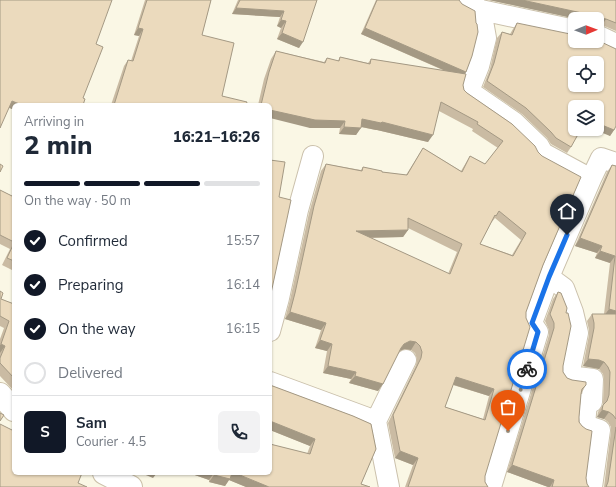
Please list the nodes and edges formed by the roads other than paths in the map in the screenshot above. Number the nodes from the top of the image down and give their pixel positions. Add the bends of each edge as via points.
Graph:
1 (464, 0) edge
2 (481, 10) junction
3 (568, 29) edge
4 (604, 38) edge
5 (616, 44) edge
6 (313, 156) dead end
7 (616, 163) edge
8 (591, 179) junction
9 (549, 277) junction
10 (272, 324) edge
11 (406, 360) dead end
12 (272, 383) edge
13 (0, 394) edge
14 (12, 408) edge
15 (376, 421) junction
16 (389, 487) edge
17 (490, 487) edge
18 (592, 487) edge

1 - 2 street
2 - 3 street
2 - 8 street via 486,38 480,66 468,91 514,122 543,153
4 - 5 street
6 - 10 street
7 - 8 street via 601,158
8 - 9 street
9 - 17 street via 532,323 538,332
9 - 18 street via 564,288 578,334 569,376 593,379 592,402 587,402 585,425 600,430
11 - 15 street
12 - 15 street
13 - 14 main road
15 - 16 street

